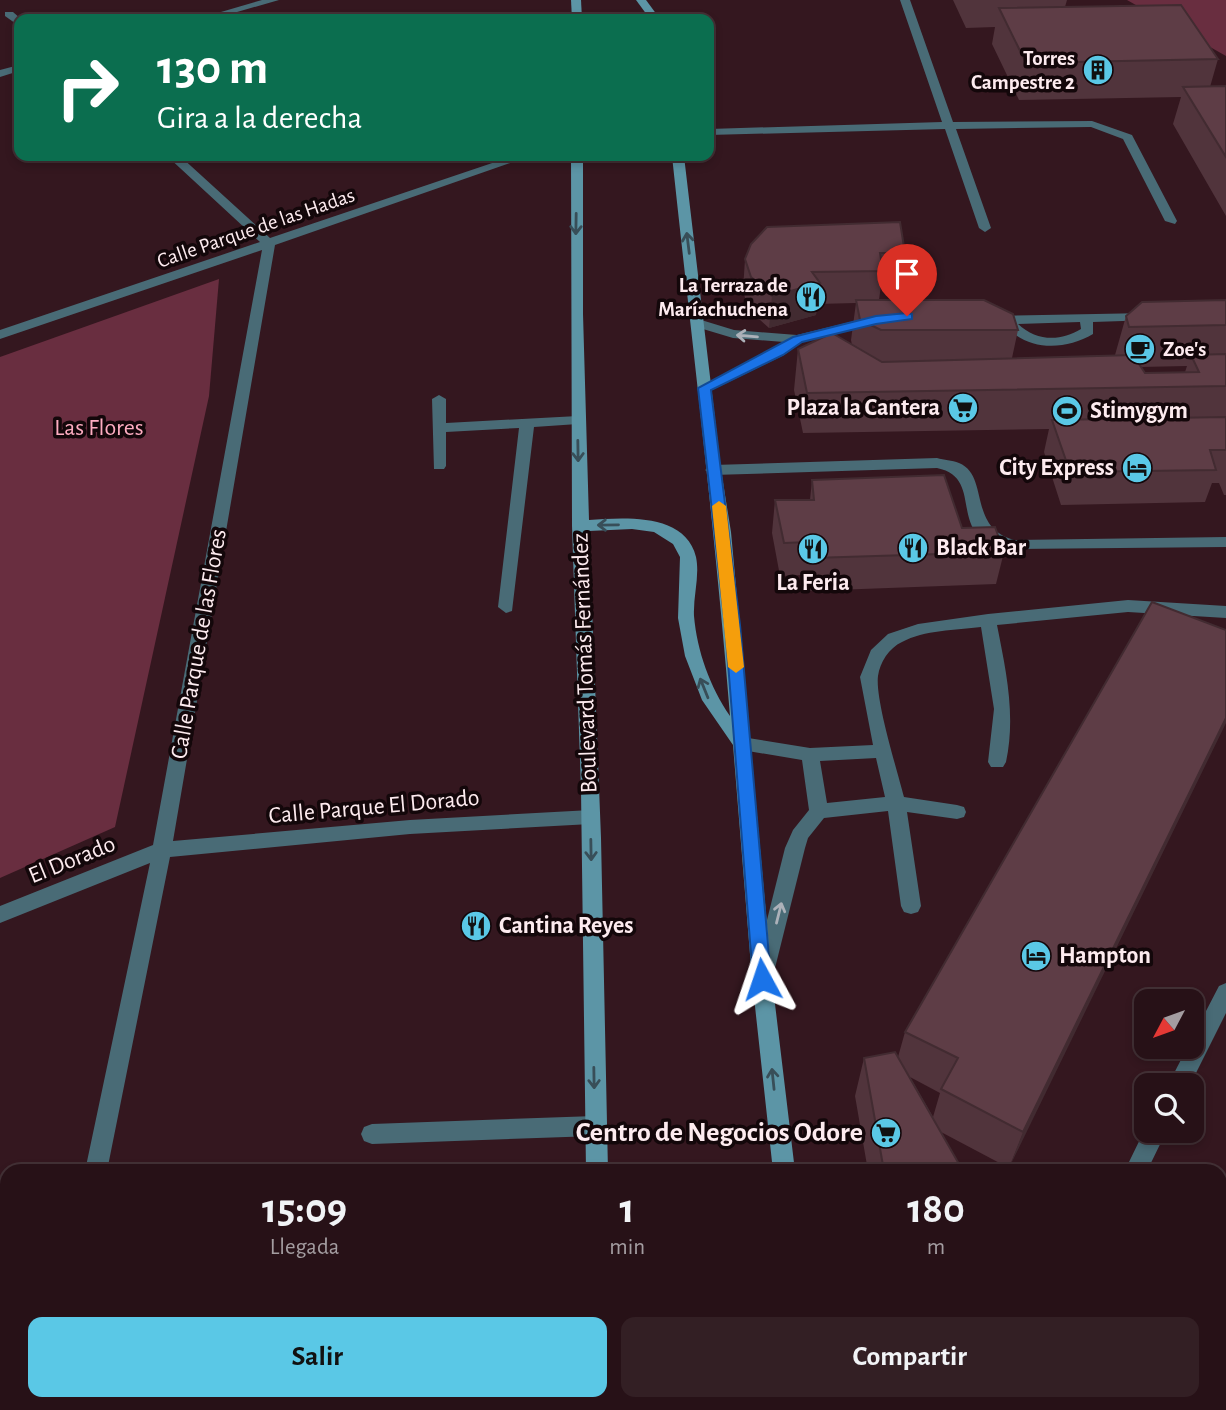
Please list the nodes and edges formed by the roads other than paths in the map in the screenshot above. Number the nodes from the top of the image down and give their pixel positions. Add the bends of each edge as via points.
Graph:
1 (274, 0) edge
2 (641, 0) edge
3 (905, 0) edge
4 (255, 2) edge
5 (9, 14) dead end
6 (218, 14) edge
7 (653, 14) edge
8 (14, 18) edge
9 (949, 124) junction
10 (714, 132) edge
11 (179, 161) edge
12 (510, 161) edge
13 (577, 161) edge
14 (679, 161) edge
15 (1171, 221) dead end
16 (985, 228) dead end
17 (270, 244) junction
18 (1156, 317) edge
19 (1086, 318) junction
20 (886, 319) edge
21 (982, 320) edge
22 (1008, 320) junction
23 (698, 323) junction
24 (2, 331) edge
25 (797, 339) junction
26 (705, 388) junction
27 (439, 399) dead end
28 (578, 420) junction
29 (527, 422) junction
30 (439, 428) junction
31 (439, 466) dead end
32 (713, 470) junction
33 (580, 526) junction
34 (1226, 542) edge
35 (506, 607) dead end
36 (1184, 611) junction
37 (1226, 612) edge
38 (988, 620) junction
39 (1226, 625) edge
40 (742, 744) junction
41 (883, 751) junction
42 (810, 755) junction
43 (997, 762) dead end
44 (896, 803) junction
45 (819, 811) junction
46 (957, 812) dead end
47 (591, 817) junction
48 (162, 850) junction
49 (911, 906) dead end
50 (0, 915) edge
51 (762, 979) junction
52 (1226, 992) edge
53 (1185, 1073) edge
54 (595, 1126) junction
55 (372, 1134) dead end
56 (1150, 1143) edge
57 (1140, 1162) dead end
58 (97, 1164) edge
59 (597, 1164) edge
60 (782, 1164) edge

1 - 4 street
2 - 7 main road
3 - 9 street
4 - 6 street
5 - 8 street
9 - 10 street
9 - 15 street via 1092,124 1114,130 1128,137
9 - 16 street
11 - 17 street
12 - 17 street, Calle Parque de las Hadas
13 -> 28 main road, Boulevard Tomás Fernández
23 -> 14 main road
17 - 24 street, Calle Parque de las Hadas
17 - 48 street, Calle Parque de las Flores
18 - 19 street
19 - 22 street
19 - 22 street via 1088,331 1067,341 1031,340 1015,332
20 - 25 street
21 - 22 street
25 -> 23 street via 733,334
23 - 26 main road
25 - 26 street
26 - 32 main road
27 - 30 street
28 - 29 street
28 -> 33 main road, Boulevard Tomás Fernández
29 - 30 street
29 - 35 street
30 - 31 street
32 - 34 street via 937,463 956,467 965,477 983,531 1014,545
32 - 40 main road
40 -> 33 main road via 712,708 700,679 685,615 688,567 678,538 645,526
33 - 47 main road, Boulevard Tomás Fernández
36 - 37 street
36 - 38 street via 1128,606
36 - 39 street
38 - 41 street via 894,638 877,654 869,677
38 - 43 street via 1002,706
40 - 42 street
40 - 51 main road
41 - 42 street
41 - 44 street
42 - 45 street
44 - 45 street
44 - 46 street
44 - 49 street
51 -> 45 street via 795,848
47 - 48 street, Calle Parque El Dorado via 410,827
47 -> 54 main road, Boulevard Tomás Fernández
48 - 50 street, El Dorado
48 - 58 street, Calle Parque de las Flores
60 -> 51 main road
52 - 53 street
54 - 55 street
54 - 59 main road, Boulevard Tomás Fernández
56 - 57 street

